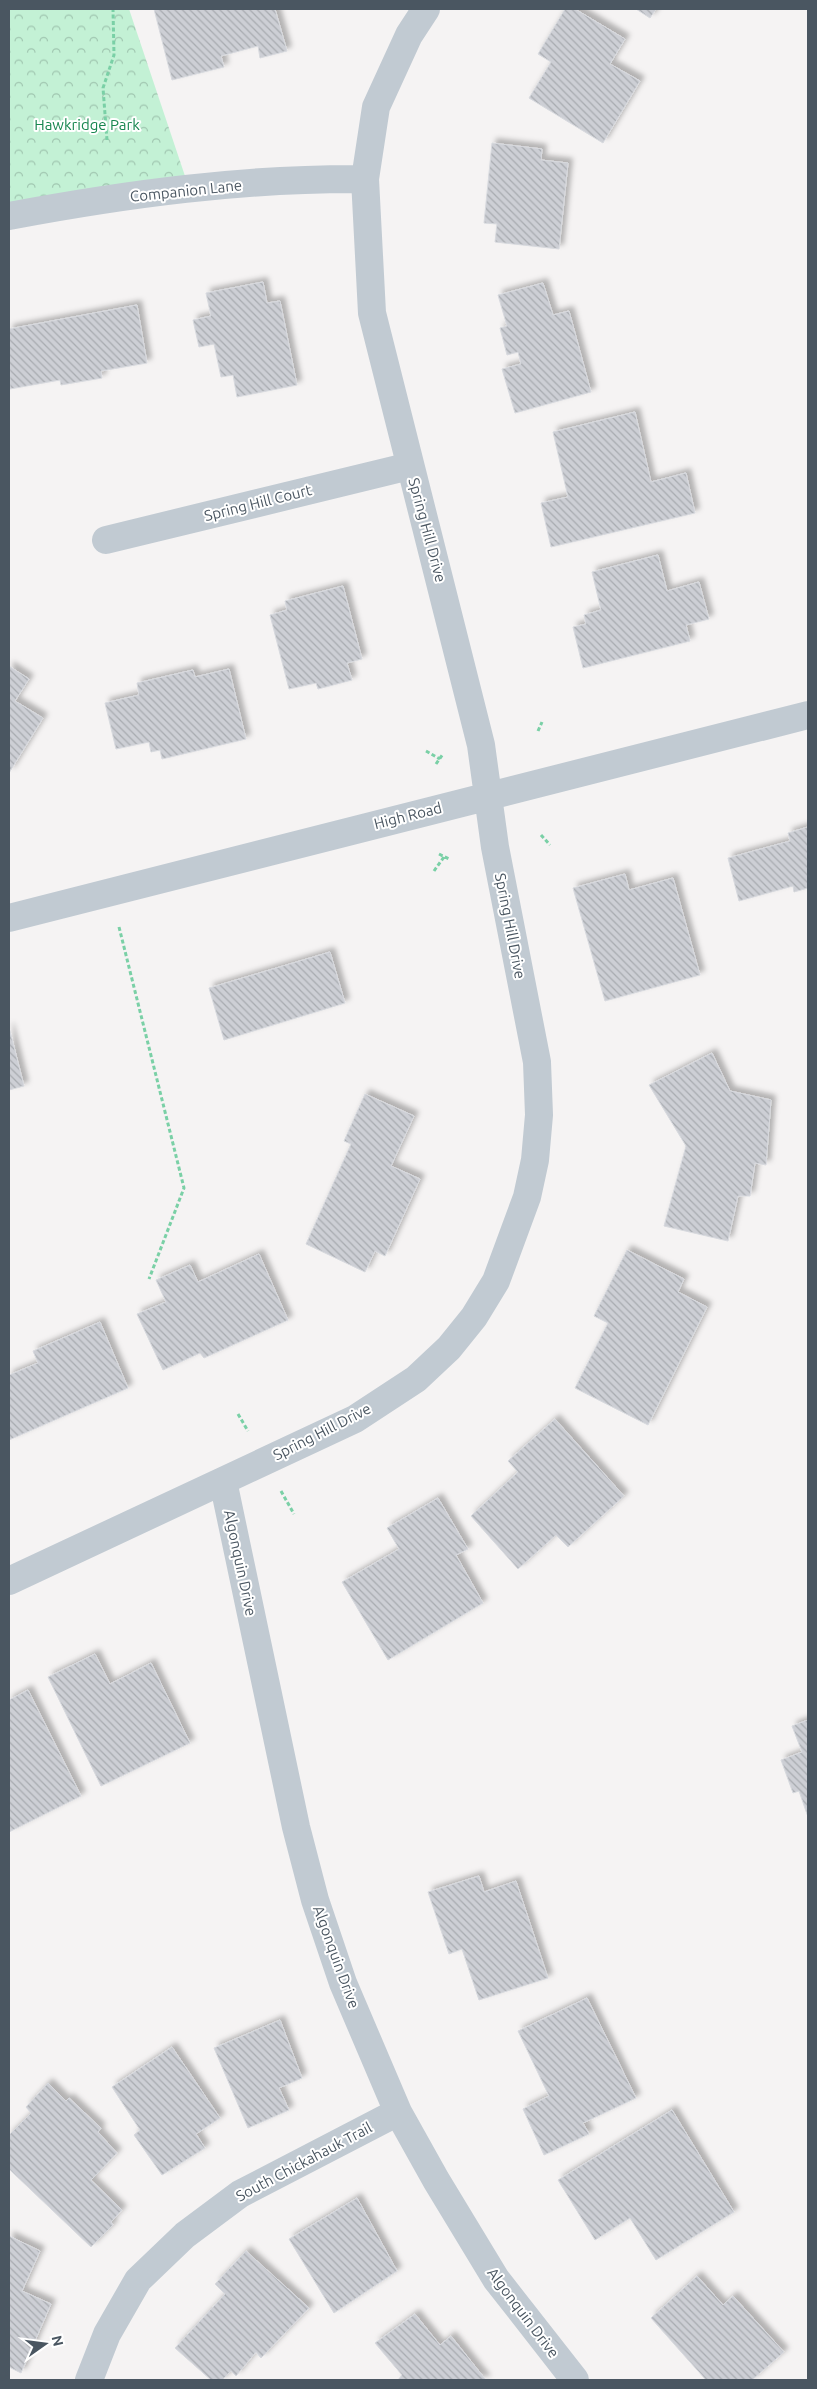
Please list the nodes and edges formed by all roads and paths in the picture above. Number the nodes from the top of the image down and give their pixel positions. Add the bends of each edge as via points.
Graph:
1 (113, 9) edge
2 (426, 9) edge
3 (107, 140) dead end
4 (365, 179) junction
5 (9, 216) edge
6 (410, 466) junction
7 (106, 540) dead end
8 (808, 715) edge
9 (542, 722) dead end
10 (538, 731) dead end
11 (426, 750) dead end
12 (444, 754) dead end
13 (440, 759) junction
14 (436, 764) dead end
15 (487, 796) junction
16 (540, 836) dead end
17 (550, 845) dead end
18 (439, 854) dead end
19 (444, 857) junction
20 (449, 859) dead end
21 (434, 870) dead end
22 (110, 892) junction
23 (9, 918) edge
24 (149, 1279) dead end
25 (223, 1481) junction
26 (9, 1581) edge
27 (398, 2112) junction
28 (89, 2380) edge
29 (575, 2380) edge

1 - 3 path via 114,54 103,88
2 - 4 street, Spring Hill Drive via 409,35 376,108
4 - 5 street, Companion Lane via 317,178 189,188
4 - 6 street, Spring Hill Drive via 372,314
6 - 7 street, Spring Hill Court
6 - 15 street, Spring Hill Drive via 477,723
8 - 15 street, High Road
9 - 10 path
11 - 13 path
12 - 13 path
13 - 14 path
15 - 22 street, High Road
15 - 25 street, Spring Hill Drive via 537,1071 539,1115 535,1160 528,1197 513,1241 496,1282 474,1317 449,1348 416,1379 355,1419
16 - 17 path
18 - 19 path
19 - 20 path
19 - 21 path
22 - 23 street, High Road
22 - 24 path via 184,1188
25 - 26 street, Spring Hill Drive
25 - 27 street, Algonquin Drive via 278,1750 315,1900 343,1983
27 - 28 street, South Chickahauk Trail via 240,2194 185,2235 138,2280 108,2334
27 - 29 street, Algonquin Drive via 496,2279

